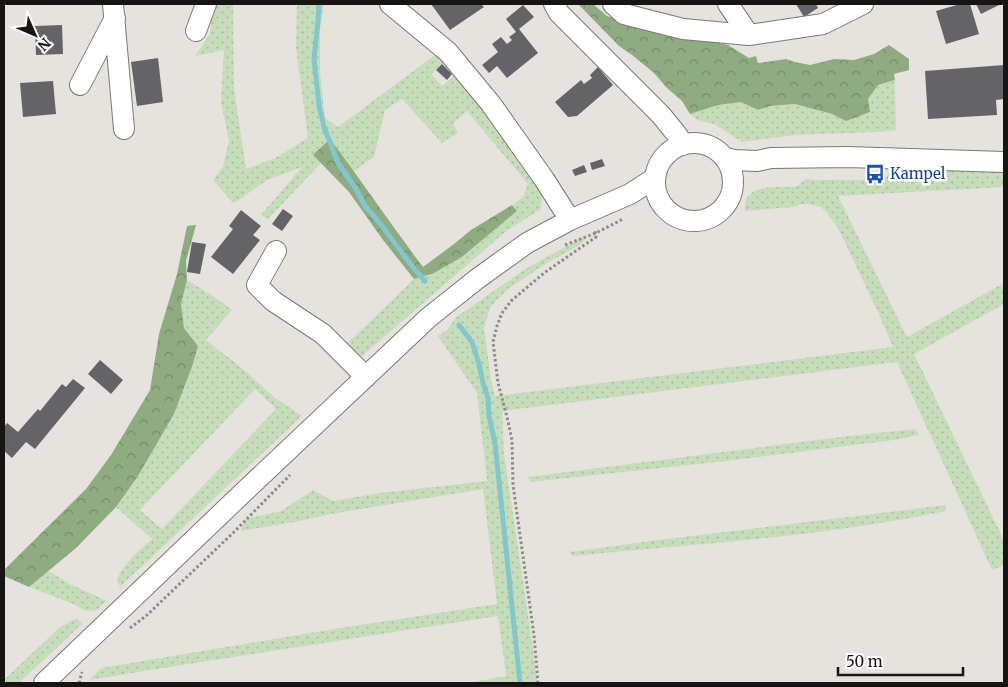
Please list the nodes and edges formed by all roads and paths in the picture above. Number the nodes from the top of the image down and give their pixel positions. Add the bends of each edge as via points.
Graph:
1 (206, 4) edge
2 (390, 4) edge
3 (554, 4) edge
4 (613, 4) edge
5 (728, 4) edge
6 (862, 4) edge
7 (114, 11) edge
8 (196, 31) dead end
9 (749, 35) junction
10 (80, 85) dead end
11 (124, 129) dead end
12 (681, 140) junction
13 (723, 150) junction
14 (757, 161) junction
15 (1004, 162) edge
16 (652, 170) junction
17 (734, 182) junction
18 (626, 196) junction
19 (659, 202) junction
20 (592, 210) junction
21 (570, 220) junction
22 (596, 232) junction
23 (562, 246) dead end
24 (276, 252) dead end
25 (366, 377) junction
26 (294, 471) dead end
27 (125, 632) dead end
28 (83, 666) dead end
29 (77, 672) dead end
30 (44, 683) edge
31 (538, 683) edge

1 - 8 street
2 - 21 street via 448,52 485,97
3 - 12 street
4 - 9 street via 624,14 682,29
5 - 9 street
6 - 9 street via 823,24
7 - 10 street
7 - 11 street
12 - 13 street
12 - 13 path via 691,135 705,137
12 - 16 street
12 - 16 path via 662,144
13 - 14 street via 734,160
13 - 17 street
14 - 15 street via 848,157
14 - 17 street
16 - 18 street
16 - 19 street
17 - 19 street via 726,206 704,221 678,219
18 - 19 street
18 - 20 street
18 - 22 path via 624,218
20 - 21 street
20 - 22 path
21 - 25 street via 527,243 477,279 428,318
22 - 23 path
22 - 31 path via 596,236 511,301 502,313 494,342 498,383 512,440 513,485
24 - 25 street via 257,285 273,301 323,334
25 - 30 street
26 - 27 path via 146,616
28 - 29 path

